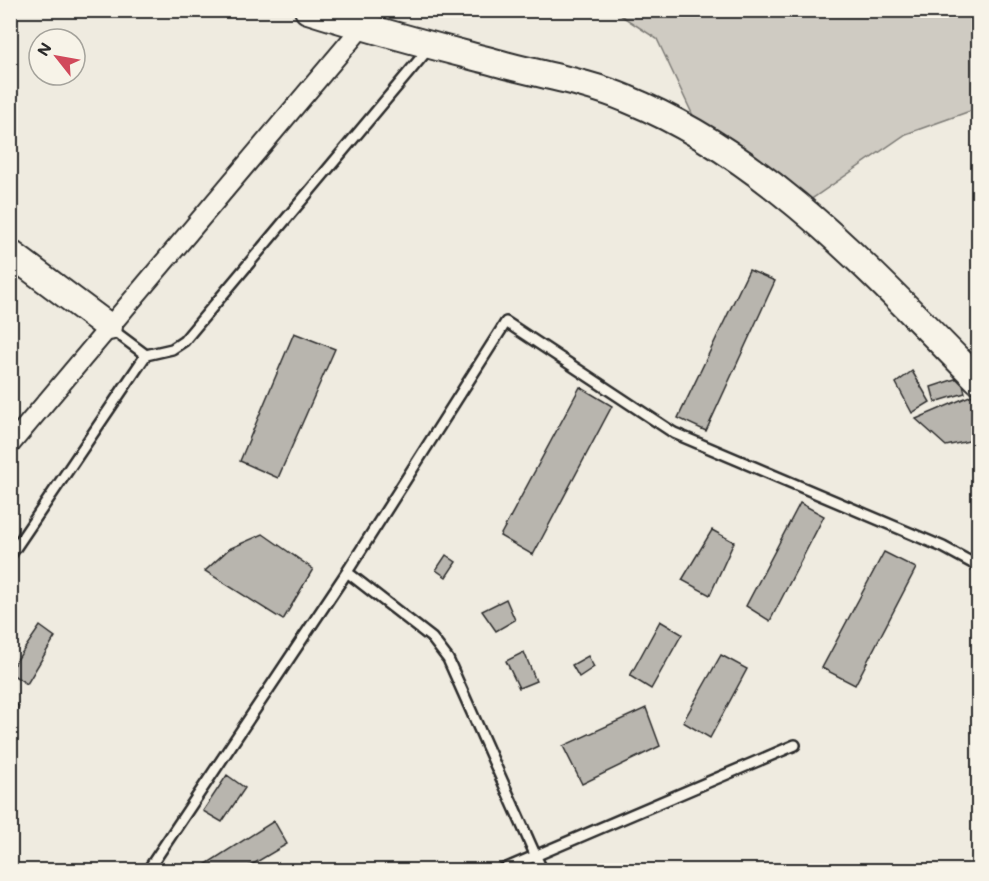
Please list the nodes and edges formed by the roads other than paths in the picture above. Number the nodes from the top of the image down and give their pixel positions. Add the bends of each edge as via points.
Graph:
1 (308, 10) edge
2 (362, 27) junction
3 (432, 46) junction
4 (10, 253) edge
5 (109, 327) junction
6 (146, 355) junction
7 (978, 380) edge
8 (10, 445) edge
9 (10, 556) edge
10 (978, 566) edge
11 (346, 572) junction
12 (795, 746) dead end
13 (536, 857) junction
14 (148, 870) edge
15 (502, 870) edge
16 (542, 870) edge

1 - 2 street
2 - 3 street
2 - 5 street
3 - 6 lane via 184,341 172,349
3 - 7 street via 627,98 719,145 878,276
4 - 5 street
5 - 6 lane
5 - 8 street
6 - 9 lane
10 - 11 lane via 674,433 506,322
11 - 13 lane via 432,638 448,659
11 - 14 lane
12 - 13 lane
13 - 15 lane
13 - 16 lane

